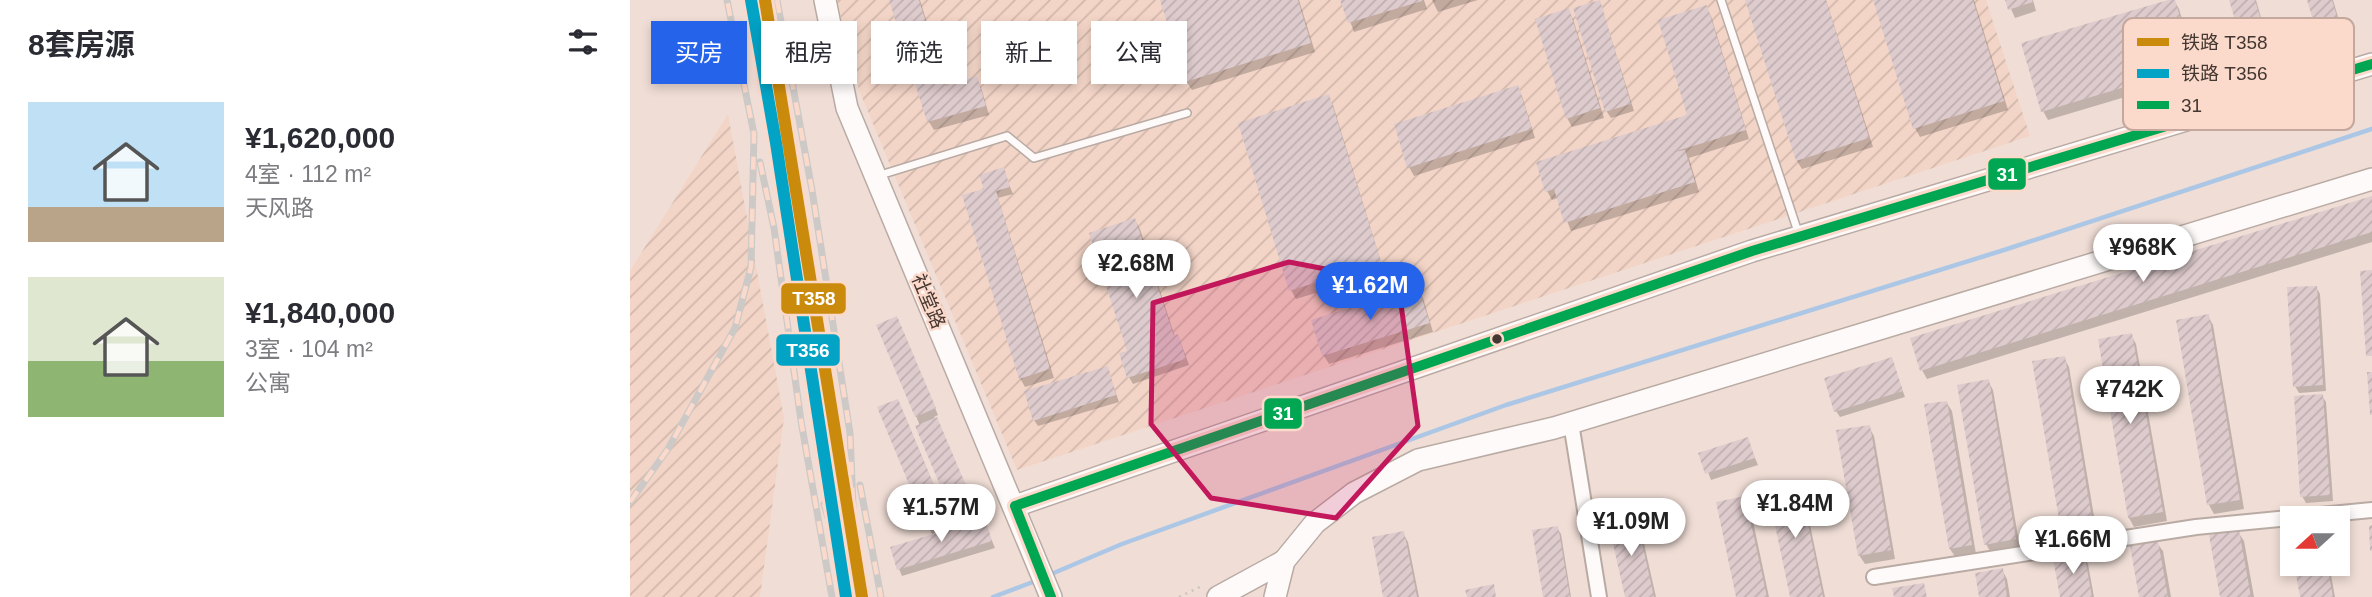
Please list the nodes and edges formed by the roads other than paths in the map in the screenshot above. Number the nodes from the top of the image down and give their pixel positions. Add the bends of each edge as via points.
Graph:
1 (825, 0) edge
2 (1721, 0) edge
3 (2372, 64) edge
4 (2354, 69) edge
5 (1187, 113) dead end
6 (2152, 130) edge
7 (876, 176) junction
8 (2372, 179) edge
9 (1799, 236) junction
10 (1572, 423) junction
11 (1015, 506) junction
12 (2372, 510) edge
13 (1284, 561) junction
14 (1874, 577) dead end
15 (1051, 597) edge
16 (1218, 597) edge
17 (1275, 597) edge
18 (1599, 597) edge

1 - 7 main road, 社堂路 via 847,108
2 - 9 lane
3 - 4 main road
5 - 7 lane via 1034,158 1007,136
6 - 9 main road
7 - 11 main road, 社堂路
8 - 10 main road
9 - 11 main road
10 - 13 main road via 1418,460 1354,493 1315,523
10 - 18 street
11 - 15 main road, 社堂路
12 - 14 street via 2196,527
13 - 16 main road
13 - 17 main road

